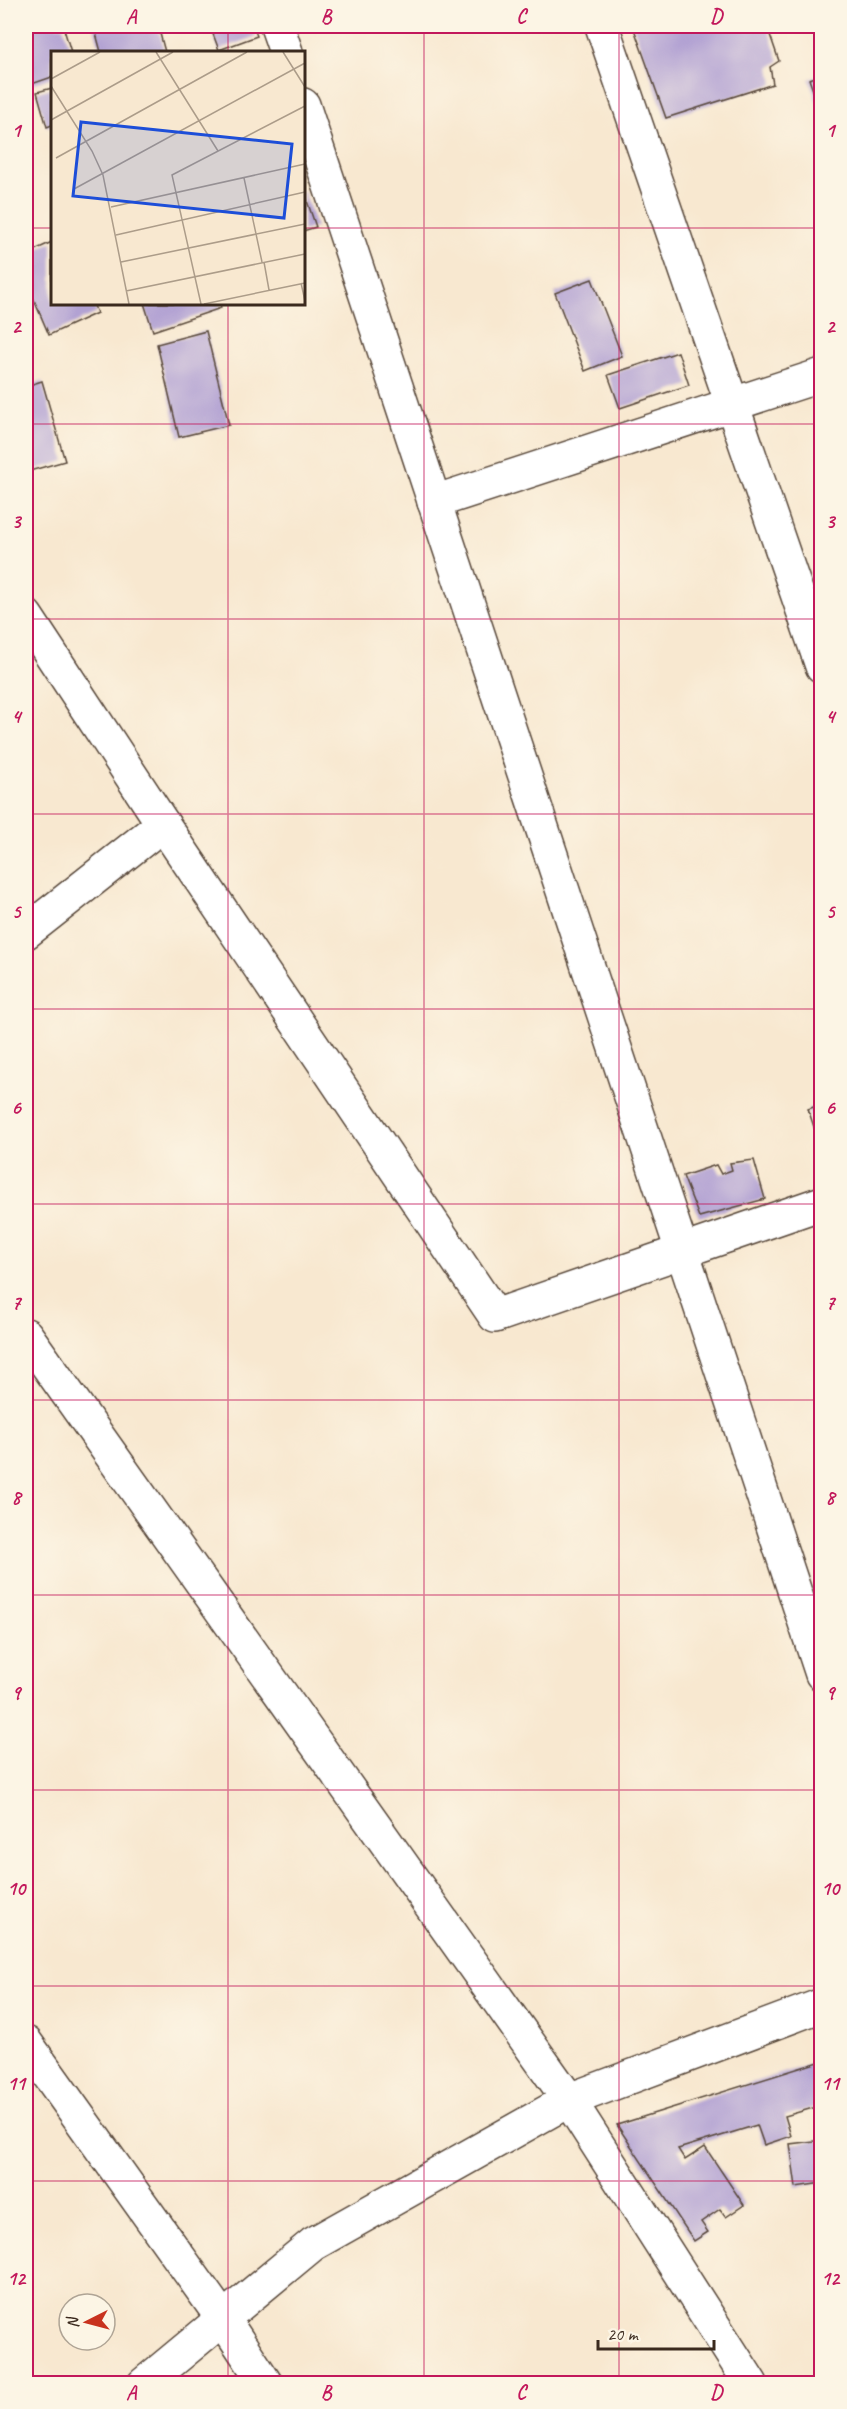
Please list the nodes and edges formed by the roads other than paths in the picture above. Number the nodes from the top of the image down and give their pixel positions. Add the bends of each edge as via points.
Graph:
1 (277, 26) edge
2 (602, 26) edge
3 (286, 51) edge
4 (304, 108) edge
5 (822, 375) edge
6 (732, 405) junction
7 (434, 502) junction
8 (26, 616) edge
9 (822, 666) edge
10 (163, 824) junction
11 (26, 932) edge
12 (822, 1203) edge
13 (682, 1251) junction
14 (26, 1335) edge
15 (822, 1674) edge
16 (822, 2004) edge
17 (26, 2043) edge
18 (569, 2100) junction
19 (223, 2319) junction
20 (144, 2384) edge
21 (266, 2384) edge
22 (751, 2384) edge

1 - 3 street
2 - 6 street
4 - 7 street
5 - 6 street
6 - 7 street
6 - 9 street
7 - 13 street
8 - 10 street
10 - 11 street
10 - 13 street via 495,1316
12 - 13 street
13 - 15 street
14 - 18 street
16 - 18 street
17 - 19 street
18 - 19 street via 313,2244
18 - 22 street
19 - 20 street
19 - 21 street

